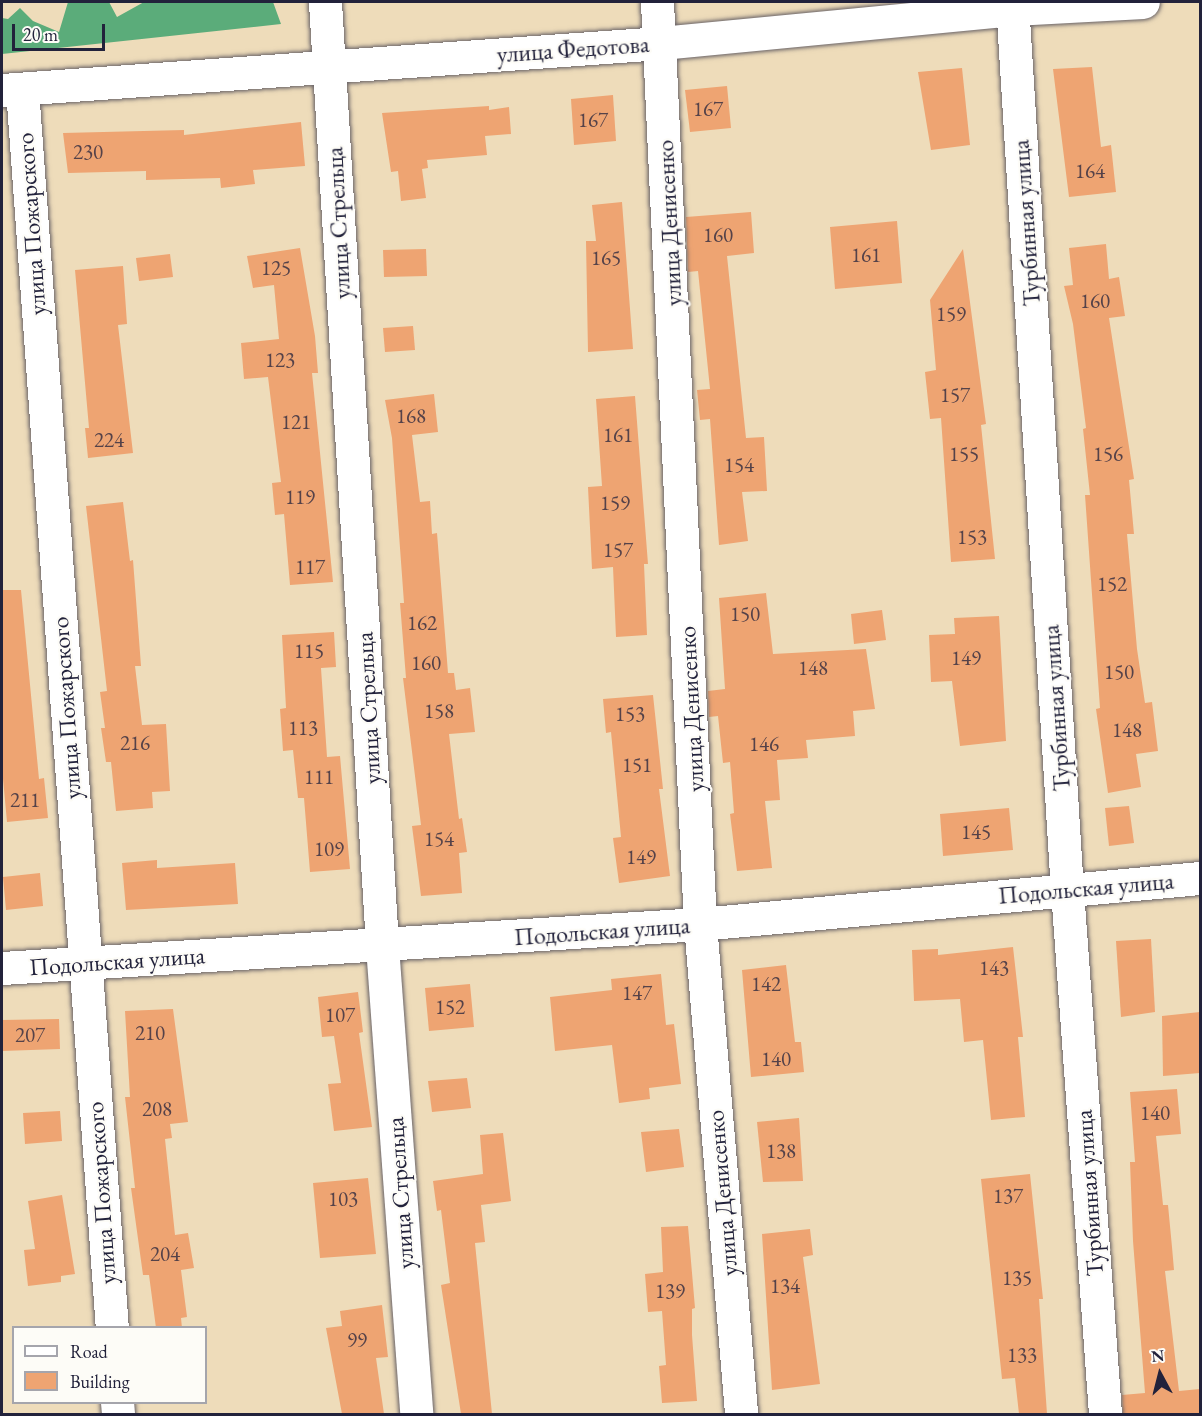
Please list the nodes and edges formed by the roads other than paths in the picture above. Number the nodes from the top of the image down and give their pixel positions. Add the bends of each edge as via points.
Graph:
1 (325, 2) edge
2 (657, 2) edge
3 (1143, 2) edge
4 (1012, 5) edge
5 (661, 43) junction
6 (329, 64) junction
7 (12, 89) edge
8 (1200, 878) edge
9 (1067, 890) junction
10 (700, 924) junction
11 (382, 946) junction
12 (84, 962) junction
13 (2, 968) edge
14 (112, 1326) edge
15 (416, 1414) edge
16 (741, 1414) edge
17 (1105, 1414) edge

1 - 6 street, улица Стрельца
2 - 5 street, улица Денисенко
3 - 4 street, улица Федотова
4 - 5 street, улица Федотова
4 - 9 street, Турбинная улица
5 - 6 street, улица Федотова
5 - 10 street, улица Денисенко
6 - 7 street, улица Федотова
6 - 11 street, улица Стрельца
7 - 12 street, улица Пожарского
8 - 9 street, Подольская улица
9 - 10 street, Подольская улица
9 - 17 street, Турбинная улица
10 - 11 street, Подольская улица
10 - 16 street, улица Денисенко
11 - 12 street, Подольская улица
11 - 15 street, улица Стрельца
12 - 13 street, Подольская улица
12 - 14 street, улица Пожарского

